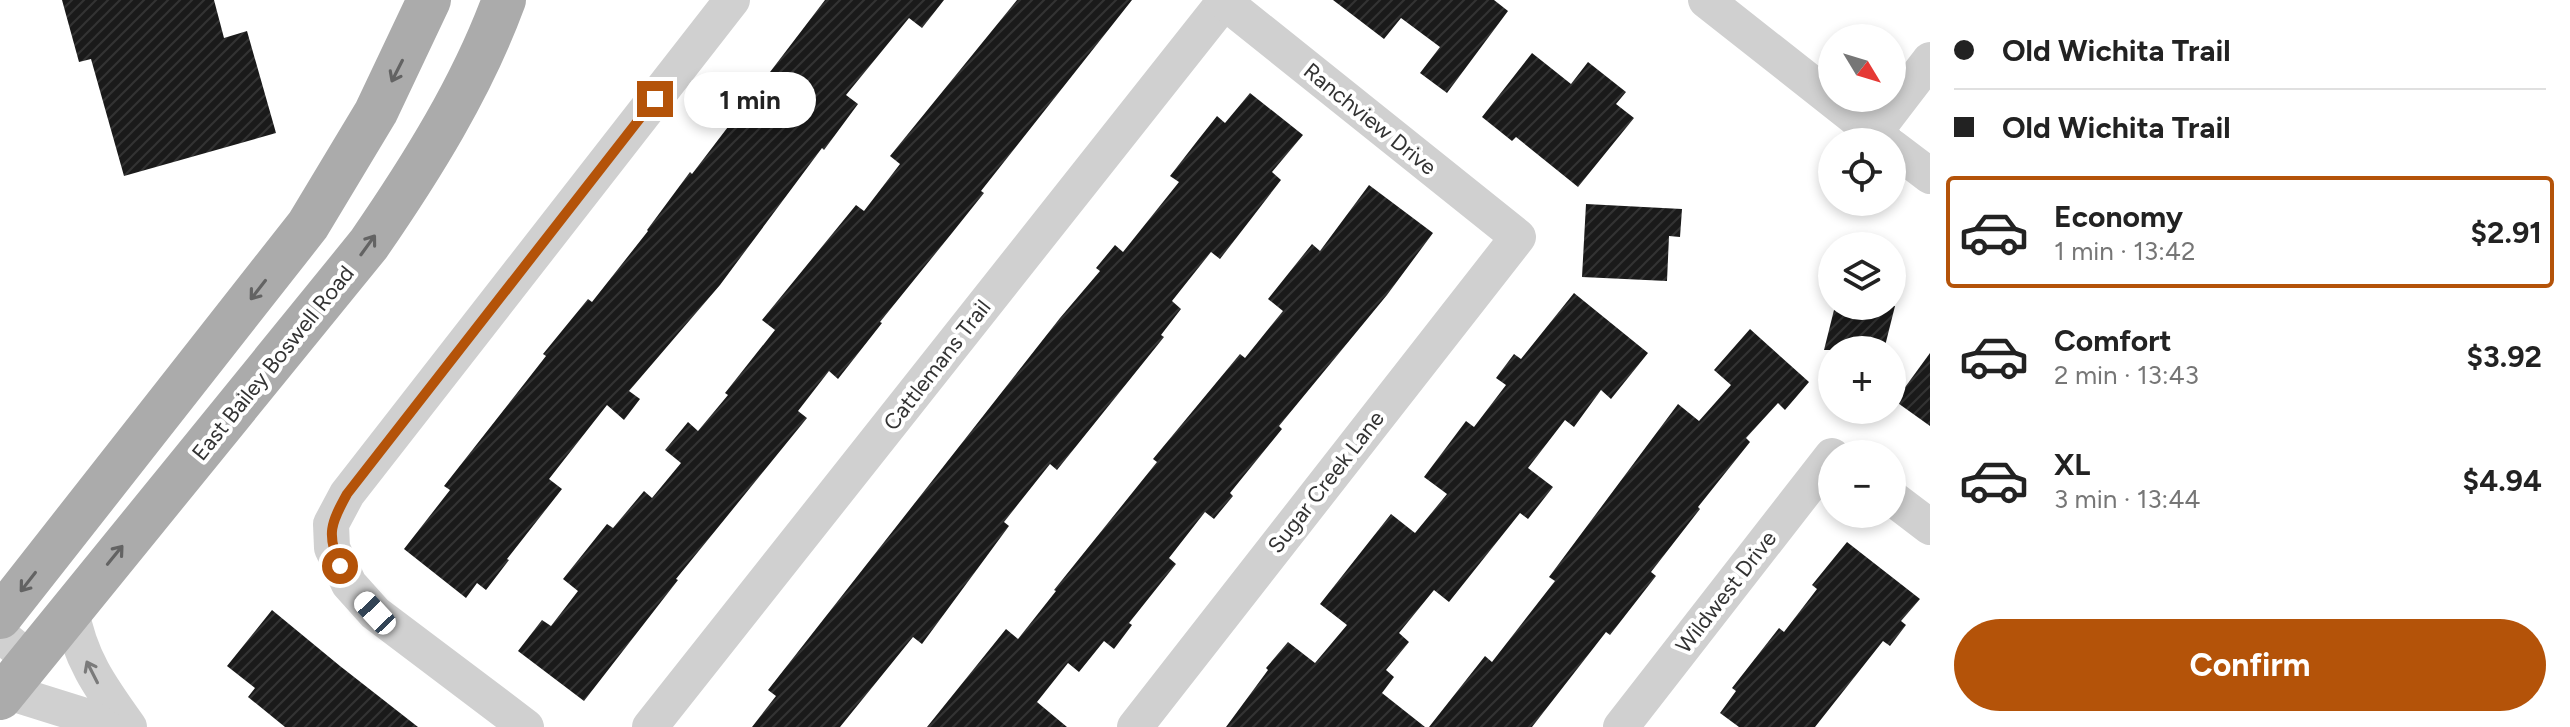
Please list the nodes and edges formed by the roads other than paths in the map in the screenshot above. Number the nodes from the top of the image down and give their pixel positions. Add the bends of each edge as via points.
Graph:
1 (429, 0) edge
2 (504, 0) edge
3 (732, 0) edge
4 (1706, 0) edge
5 (1223, 1) edge
6 (1930, 60) edge
7 (1868, 128) edge
8 (1891, 128) edge
9 (1906, 158) edge
10 (1930, 176) edge
11 (1518, 237) joint
12 (1818, 474) edge
13 (1906, 509) edge
14 (1930, 527) edge
15 (71, 609) junction
16 (0, 617) edge
17 (9, 671) edge
18 (105, 727) edge
19 (129, 727) edge
20 (526, 727) edge
21 (650, 727) edge
22 (1135, 727) edge
23 (1621, 727) edge

1 -> 16 main road via 376,112 308,225
15 -> 2 main road, East Bailey Boswell Road via 369,244 443,128
3 - 20 street via 347,494 331,524 332,548 349,584 375,613
4 - 7 street
5 - 11 street, Ranchview Drive
5 - 21 street, Cattlemans Trail
6 - 8 street
9 - 10 street
11 - 22 street, Sugar Creek Lane
12 - 23 street, Wildwest Drive
13 - 14 street
15 - 17 main road, East Bailey Boswell Road
19 -> 15 street via 93,677
17 - 18 street

